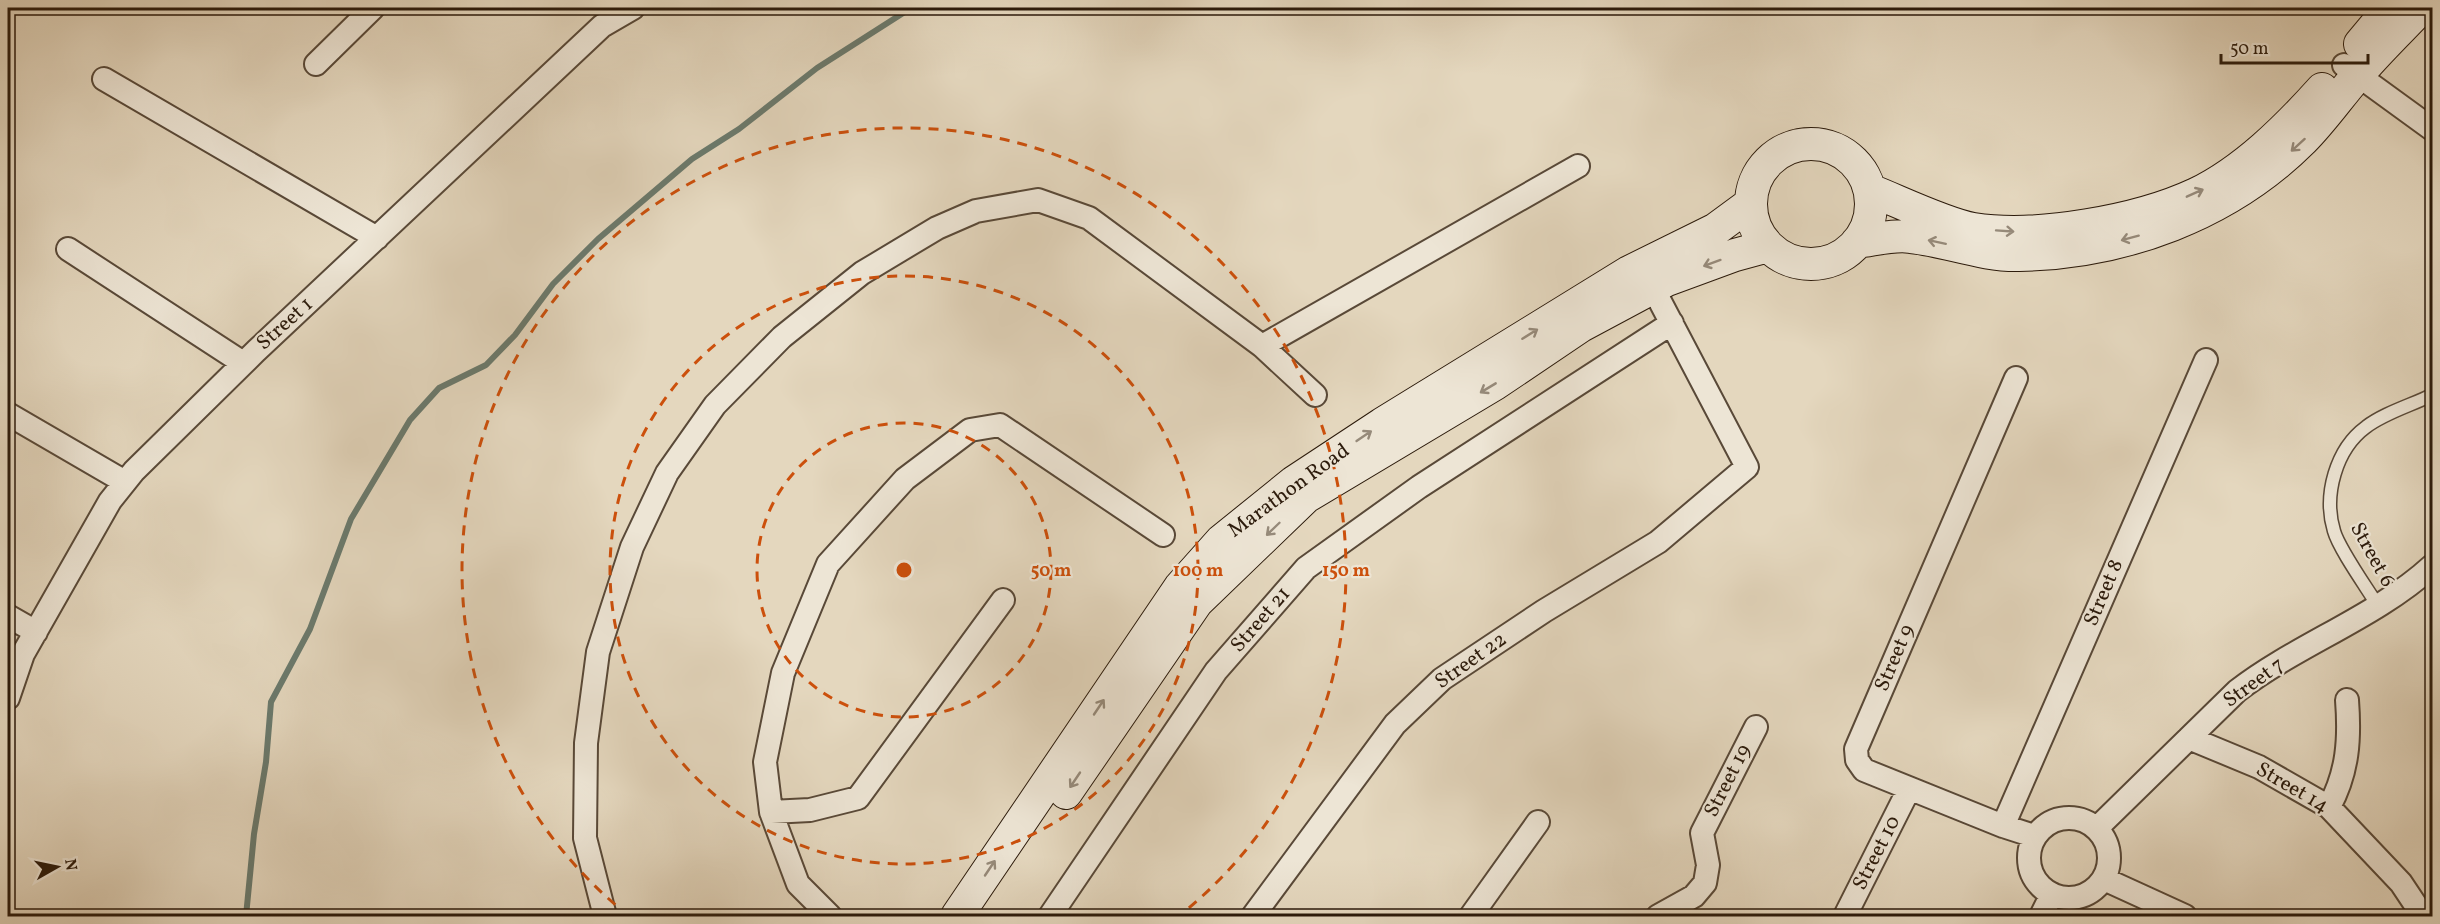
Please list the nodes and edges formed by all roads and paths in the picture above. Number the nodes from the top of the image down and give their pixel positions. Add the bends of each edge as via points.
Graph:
1 (373, 8) edge
2 (633, 8) edge
3 (2390, 8) edge
4 (2421, 8) edge
5 (316, 64) dead end
6 (2351, 70) junction
7 (104, 79) dead end
8 (2433, 129) edge
9 (1578, 166) dead end
10 (1870, 190) junction
11 (1750, 204) junction
12 (377, 238) junction
13 (1857, 242) junction
14 (1768, 246) junction
15 (68, 249) dead end
16 (1653, 288) junction
17 (1672, 323) junction
18 (1262, 346) junction
19 (2206, 360) dead end
20 (243, 363) junction
21 (2016, 378) dead end
22 (1315, 395) dead end
23 (2433, 395) edge
24 (8, 414) edge
25 (125, 482) junction
26 (1163, 535) dead end
27 (2433, 566) edge
28 (1003, 600) dead end
29 (2378, 606) junction
30 (8, 616) edge
31 (36, 632) junction
32 (8, 698) edge
33 (2347, 700) dead end
34 (1756, 728) dead end
35 (2189, 738) junction
36 (1909, 789) junction
37 (2329, 807) junction
38 (771, 812) junction
39 (1538, 822) dead end
40 (2003, 826) junction
41 (2097, 828) junction
42 (2034, 836) junction
43 (2104, 879) junction
44 (2052, 894) junction
45 (605, 916) edge
46 (830, 916) edge
47 (957, 916) edge
48 (982, 916) edge
49 (1050, 916) edge
50 (1253, 916) edge
51 (1471, 916) edge
52 (1658, 916) edge
53 (1845, 916) edge
54 (2040, 916) edge
55 (2185, 916) edge
56 (2423, 916) edge

1 - 5 street
2 - 12 street, Street 1 via 602,26
3 - 6 main road
4 - 6 main road
6 - 8 street
10 -> 6 main road via 1971,229 2018,232 2077,227 2126,217 2196,194 2235,171
6 -> 13 main road via 2303,140 2262,176 2171,227 2069,251 2016,255 1909,236
7 - 12 street
9 - 18 street
10 - 11 main road via 1862,171 1848,155 1811,142 1775,154 1761,168
10 - 13 main road via 1871,212
11 - 14 main road via 1753,223
47 -> 11 main road, Marathon Road via 1180,587 1221,541 1294,482 1382,424 1629,272 1716,229
12 - 20 street, Street 1
13 - 14 main road via 1834,260 1814,265 1793,262
14 -> 16 main road, Marathon Road
15 - 20 street
16 - 17 street
16 -> 48 main road, Marathon Road via 1581,326 1495,384 1306,497 1197,602
17 - 49 street, Street 21 via 1419,487 1306,568 1216,671
17 - 50 street, Street 22 via 1747,467 1658,542 1442,679 1395,724
18 - 22 street
18 - 45 street via 1089,218 1038,200 976,211 937,228 862,273 783,337 715,405 667,473 632,547 598,652 586,743 585,838
19 - 40 street, Street 8
20 - 25 street, Street 1
21 - 36 street, Street 9 via 1856,749 1864,770
23 - 29 lane, Street 6 via 2367,426 2349,444 2335,472 2331,501 2334,532
24 - 25 street
25 - 31 street, Street 1 via 110,501
26 - 38 street via 1000,425 970,430 905,479 828,564 783,673 765,762
27 - 29 street, Street 7
28 - 38 street via 858,798 810,810
29 - 35 street, Street 7 via 2256,676
30 - 31 street
31 - 32 street, Street 1 via 23,654
33 - 37 street via 2348,758 2341,786
34 - 52 street, Street 19 via 1702,833 1708,865 1704,883 1694,896
35 - 37 street, Street 14 via 2259,767
35 - 41 street, Street 7
36 - 40 street, Street 9
36 - 53 street, Street 10
37 - 56 street, Street 14 via 2401,883
38 - 46 street via 798,884
39 - 51 street
40 - 42 street, Street 9
41 - 42 street via 2082,818 2064,817 2047,823
41 - 43 street via 2109,852
42 - 44 street via 2029,852 2030,869 2038,884
43 - 44 street via 2081,897
43 - 55 street
44 - 54 street

